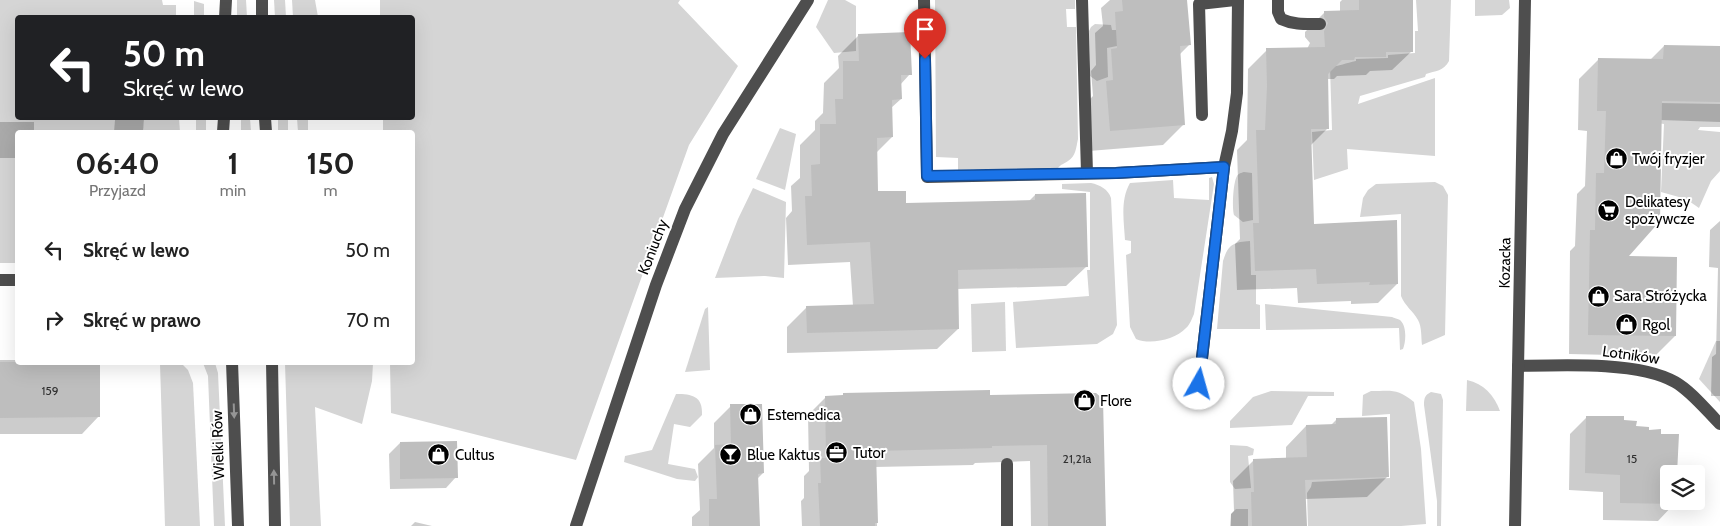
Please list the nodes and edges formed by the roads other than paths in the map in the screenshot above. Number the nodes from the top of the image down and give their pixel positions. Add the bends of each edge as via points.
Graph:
1 (226, 0) edge
2 (262, 0) edge
3 (808, 0) edge
4 (924, 0) edge
5 (1082, 0) edge
6 (1237, 0) edge
7 (1278, 0) edge
8 (1525, 0) edge
9 (1199, 2) edge
10 (226, 15) edge
11 (262, 15) edge
12 (1320, 24) dead end
13 (1202, 115) dead end
14 (1224, 167) junction
15 (1088, 173) junction
16 (0, 280) edge
17 (15, 280) edge
18 (232, 365) edge
19 (272, 365) edge
20 (1518, 366) junction
21 (1199, 384) dead end
22 (1720, 424) edge
23 (1007, 464) dead end
24 (238, 526) edge
25 (275, 526) edge
26 (576, 526) edge
27 (1007, 526) edge
28 (1515, 526) edge

1 - 10 street
2 - 11 street
3 - 26 street, Koniuchy via 723,134 685,208
4 - 15 street via 927,176
5 - 15 street
6 - 9 street
6 - 14 street via 1237,93
7 - 12 street via 1281,19 1288,23
8 - 20 street, Kozacka
9 - 13 street
14 - 15 street
14 - 21 street
16 - 17 street
18 -> 24 street, Wielki Rów
25 -> 19 street
20 - 22 street, Lotników via 1622,368 1665,377 1677,383
20 - 28 street, Kozacka
23 - 27 street

